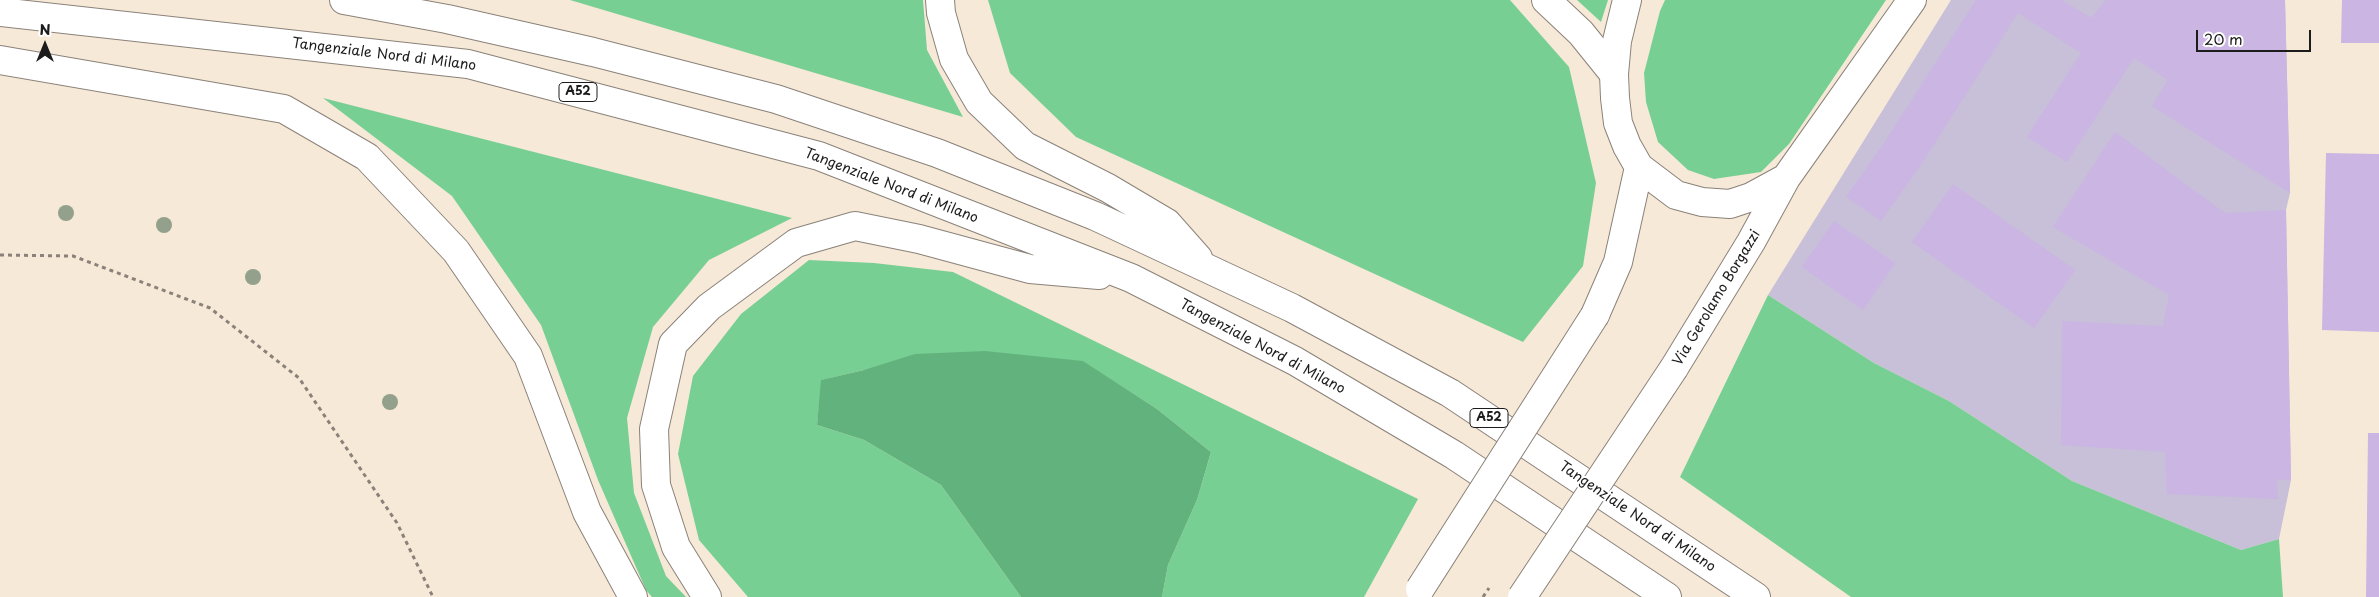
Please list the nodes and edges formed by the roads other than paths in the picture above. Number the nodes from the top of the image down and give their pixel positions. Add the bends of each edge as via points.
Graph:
1 (344, 0) edge
2 (940, 0) edge
3 (1546, 0) edge
4 (1627, 0) edge
5 (1912, 0) edge
6 (0, 12) edge
7 (0, 60) edge
8 (1614, 74) junction
9 (1639, 167) junction
10 (1786, 178) junction
11 (1206, 267) junction
12 (1131, 278) junction
13 (1650, 588) edge
14 (1418, 593) edge
15 (633, 597) edge
16 (707, 597) edge
17 (1522, 597) edge
18 (1667, 597) edge
19 (1756, 597) edge

1 - 11 main road, Tangenziale Nord di Milano / A52 via 574,48 776,99 937,153 1096,216
2 - 11 main road via 954,59 979,102 1025,146 1108,188 1166,223
3 - 8 main road via 1581,33
4 - 8 main road via 1617,41
5 - 10 main road, Via Gerolamo Borgazzi
6 - 12 main road, Tangenziale Nord di Milano / A52 via 468,64 819,156
7 - 15 main road via 284,109 367,156 456,251 528,356 587,512
8 - 9 main road via 1618,123
9 - 10 main road via 1676,195 1702,202 1730,204
9 - 14 main road, bridge via 1618,262 1595,315
10 - 17 main road, Via Gerolamo Borgazzi, bridge via 1674,368
11 - 19 main road, Tangenziale Nord di Milano / A52 via 1292,308 1450,393
12 - 13 main road, Tangenziale Nord di Milano / A52 via 1295,361 1446,450
12 - 16 main road via 1030,268 855,226 796,243 717,301 673,344 654,429 656,485 676,547
13 - 18 main road, Tangenziale Nord di Milano / A52

